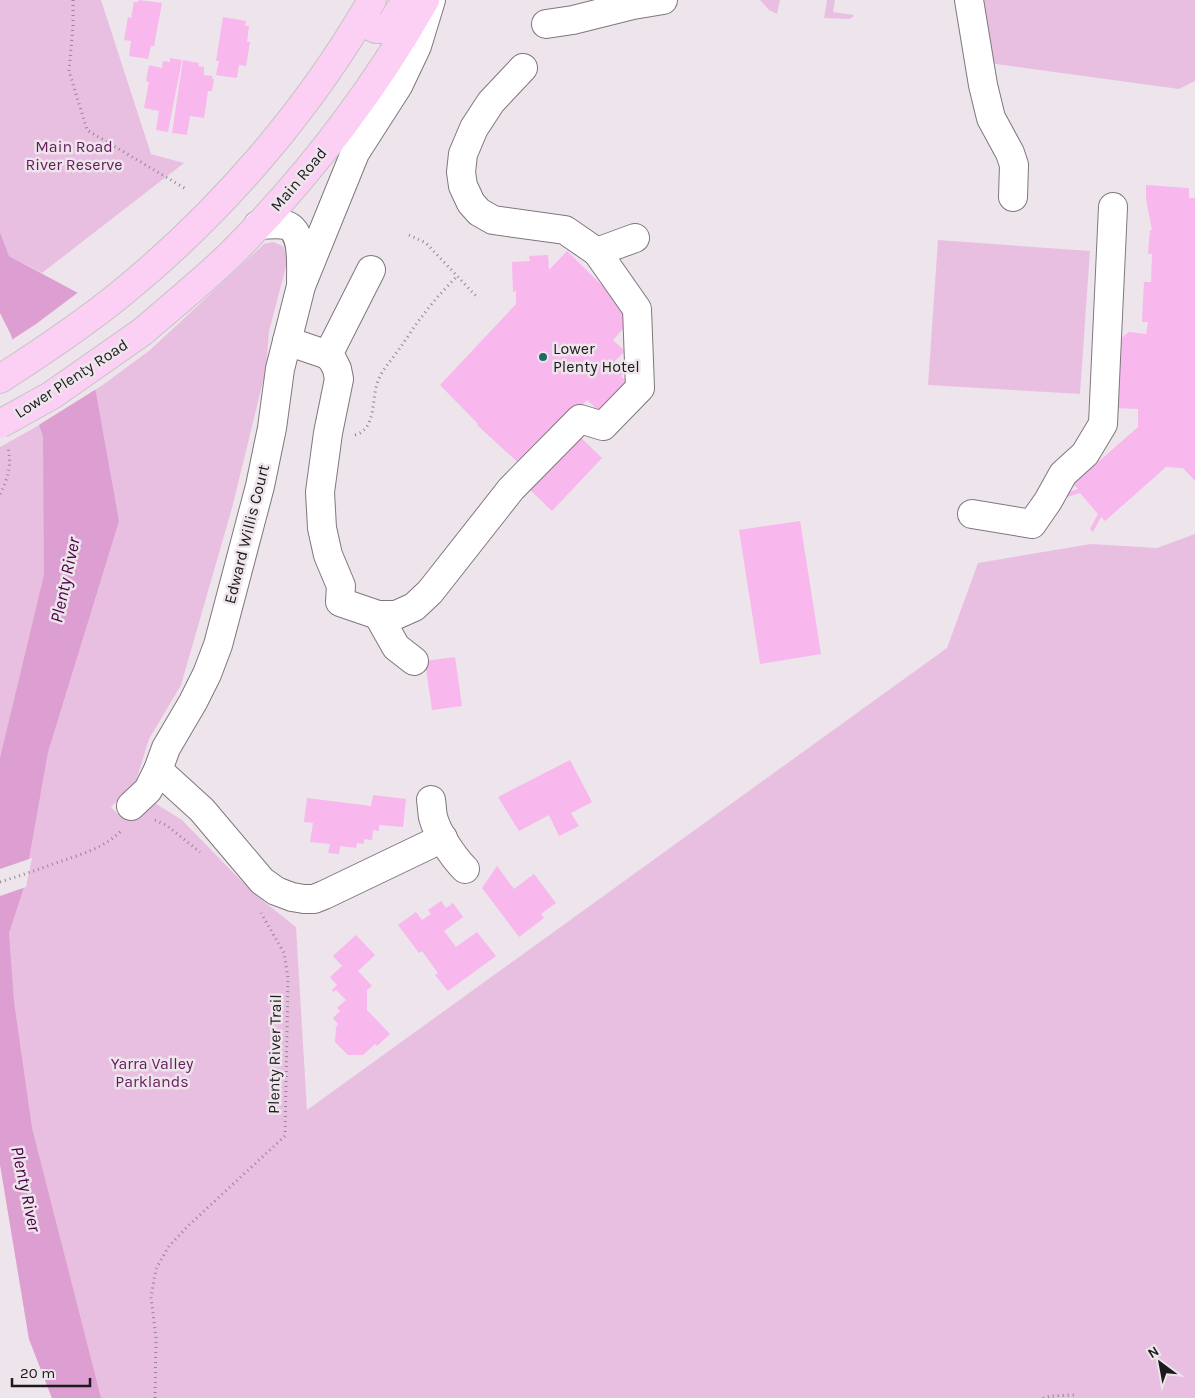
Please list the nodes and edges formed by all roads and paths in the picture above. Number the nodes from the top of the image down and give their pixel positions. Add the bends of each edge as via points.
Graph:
1 (73, 0) edge
2 (410, 0) edge
3 (425, 0) edge
4 (431, 0) edge
5 (663, 0) edge
6 (969, 0) edge
7 (633, 2) edge
8 (366, 10) edge
9 (546, 24) dead end
10 (523, 68) dead end
11 (186, 190) dead end
12 (1013, 197) dead end
13 (1113, 207) dead end
14 (258, 225) junction
15 (409, 235) dead end
16 (635, 238) dead end
17 (597, 252) junction
18 (371, 270) dead end
19 (457, 276) junction
20 (301, 286) junction
21 (476, 296) dead end
22 (142, 332) joint
23 (288, 341) junction
24 (328, 355) junction
25 (0, 379) edge
26 (3, 431) edge
27 (328, 433) junction
28 (0, 494) edge
29 (972, 514) dead end
30 (378, 614) junction
31 (414, 661) dead end
32 (158, 770) junction
33 (431, 800) dead end
34 (136, 817) junction
35 (443, 838) junction
36 (202, 854) dead end
37 (464, 870) dead end
38 (0, 882) edge
39 (256, 907) dead end
40 (155, 1398) edge
41 (1043, 1398) edge
42 (1076, 1398) edge

1 - 11 path via 69,71 87,130
2 - 8 main road via 384,30 376,28
3 - 14 main road, Main Road via 402,42 349,118
4 - 20 street, Edward Willis Court via 417,46 398,86 355,153
5 - 7 street
6 - 12 street via 991,118 1014,165
7 - 9 street via 573,20
8 - 25 main road via 315,88 259,161 218,206 124,292 53,345
10 - 17 street via 491,102 474,128 464,154 463,186 471,203 493,220 565,230
13 - 29 street via 1103,424 1085,454 1062,474 1032,524
14 - 20 street, Edward Willis Court via 284,225 293,230 300,251
14 - 22 main road, Main Road
15 - 19 path via 426,243
16 - 17 street
17 - 30 street via 637,309 640,388 603,426 580,419 511,489 430,592 414,607 396,615
18 - 24 street
19 - 21 path
19 - 27 path via 424,313 384,368 377,382 366,429 350,437
20 - 23 street, Edward Willis Court
22 - 26 main road, Lower Plenty Road, bridge
23 - 24 street
23 - 32 street, Edward Willis Court via 280,369 260,486 218,644 194,702 166,748
24 - 27 street via 337,369 338,379
26 - 28 path via 11,457 8,478
27 - 30 street via 320,492 322,528 328,555 341,586 340,602
30 - 31 street via 396,647
32 - 34 street, Edward Willis Court
32 - 35 street via 202,810 262,881 292,897 314,899
33 - 35 street via 433,817
34 - 36 path via 166,825
34 - 38 path via 106,844
35 - 37 street
39 - 40 path, Plenty River Trail via 284,953 288,978 285,1136 190,1224 169,1246 156,1269 151,1297 156,1338
41 - 42 path via 1074,1395

